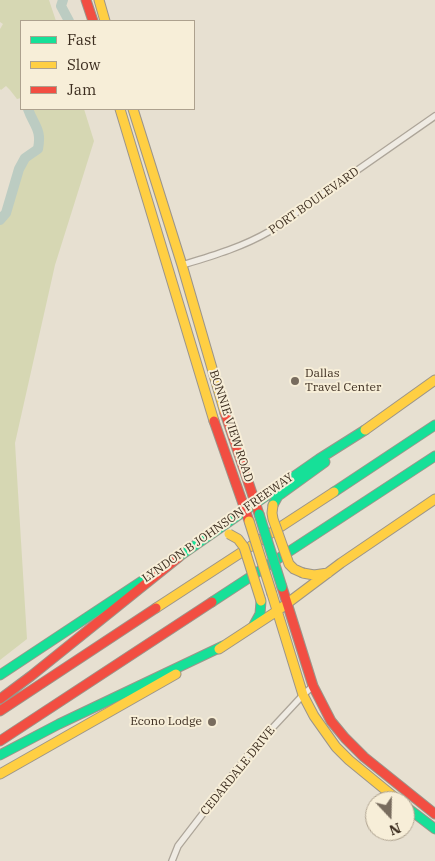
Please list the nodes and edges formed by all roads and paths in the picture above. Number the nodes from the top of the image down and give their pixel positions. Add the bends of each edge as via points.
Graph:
1 (86, 0) edge
2 (99, 0) edge
3 (93, 20) edge
4 (105, 20) edge
5 (120, 110) edge
6 (133, 110) edge
7 (435, 116) edge
8 (182, 265) junction
9 (168, 269) junction
10 (435, 380) edge
11 (228, 423) junction
12 (435, 425) edge
13 (216, 427) junction
14 (366, 429) junction
15 (435, 456) edge
16 (435, 499) edge
17 (256, 503) junction
18 (246, 510) junction
19 (210, 535) junction
20 (178, 557) junction
21 (328, 573) junction
22 (287, 603) junction
23 (276, 611) junction
24 (253, 627) junction
25 (223, 646) junction
26 (0, 675) edge
27 (313, 686) junction
28 (303, 695) junction
29 (0, 699) edge
30 (0, 711) edge
31 (0, 742) edge
32 (0, 755) edge
33 (367, 760) junction
34 (356, 766) junction
35 (0, 774) edge
36 (387, 791) edge
37 (415, 814) edge
38 (435, 814) edge
39 (435, 829) edge
40 (172, 861) edge

1 - 3 main road
2 - 4 main road
5 - 9 main road, BONNIE VIEW ROAD
6 - 8 main road, BONNIE VIEW ROAD
7 - 8 street, PORT BOULEVARD via 254,241
8 - 9 main road
8 - 11 main road, BONNIE VIEW ROAD
9 - 13 main road, BONNIE VIEW ROAD
10 - 14 main road, LYNDON B JOHNSON FREEWAY
11 - 13 main road
11 - 17 main road, BONNIE VIEW ROAD
12 - 30 main road
13 - 18 main road, BONNIE VIEW ROAD
14 - 17 main road, LYNDON B JOHNSON FREEWAY
14 - 21 main road, bridge via 278,496 273,505 273,519 289,564 303,573
15 - 31 main road
16 - 21 main road
17 - 18 main road, LYNDON B JOHNSON FREEWAY
17 - 22 main road, BONNIE VIEW ROAD, bridge
18 - 19 main road, LYNDON B JOHNSON FREEWAY
18 - 23 main road, BONNIE VIEW ROAD, bridge
19 - 20 main road, LYNDON B JOHNSON FREEWAY
19 - 24 main road, bridge via 229,534 240,540 244,547 261,601 260,614
20 - 26 main road, LYNDON B JOHNSON FREEWAY
20 - 29 main road
21 - 22 main road
22 - 23 main road
22 - 27 main road, BONNIE VIEW ROAD
23 - 24 main road
23 - 28 main road, BONNIE VIEW ROAD
24 - 25 main road
25 - 32 main road
25 - 35 main road
27 - 28 street, CEDARDALE DRIVE
27 - 33 main road, BONNIE VIEW ROAD via 336,727
28 - 34 main road, BONNIE VIEW ROAD via 324,731
28 - 40 street, CEDARDALE DRIVE via 251,751 178,846
33 - 34 main road
33 - 38 main road, BONNIE VIEW ROAD
34 - 36 main road, BONNIE VIEW ROAD
37 - 39 main road

